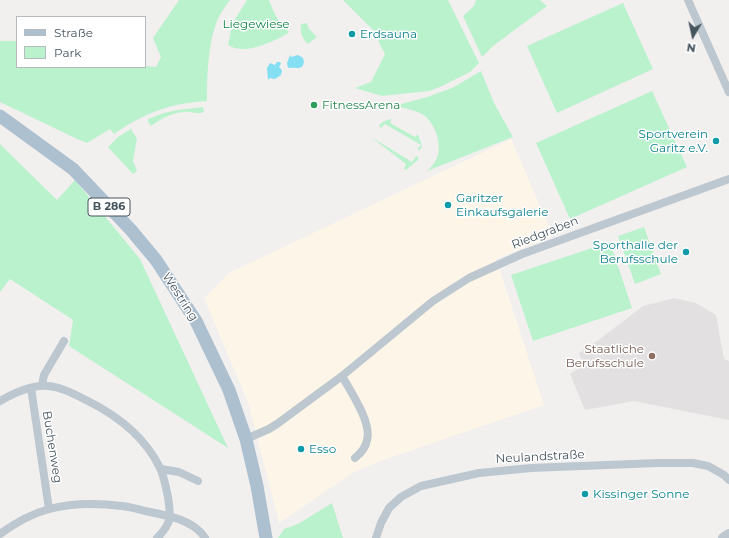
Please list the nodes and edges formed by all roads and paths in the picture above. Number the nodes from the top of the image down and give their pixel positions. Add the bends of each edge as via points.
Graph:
1 (688, 0) edge
2 (729, 92) edge
3 (0, 116) edge
4 (729, 179) edge
5 (64, 341) dead end
6 (342, 376) junction
7 (42, 385) junction
8 (31, 388) junction
9 (0, 401) edge
10 (246, 439) junction
11 (355, 458) dead end
12 (161, 469) junction
13 (729, 480) edge
14 (198, 481) dead end
15 (49, 509) junction
16 (171, 517) junction
17 (0, 534) edge
18 (729, 534) edge
19 (157, 538) edge
20 (205, 538) edge
21 (266, 538) edge
22 (376, 538) edge
23 (723, 538) edge

1 - 2 street
3 - 10 main road, Westring / B 286 via 73,169 156,260 196,320 229,390
4 - 6 street, Riedgraben via 484,270 433,301
5 - 7 street via 44,375
6 - 10 street, Riedgraben via 269,429
6 - 11 street via 368,428 368,439 364,449
7 - 8 street
7 - 12 street via 57,387 78,396 118,419 143,442
8 - 9 street
8 - 15 street, Buchenweg
10 - 21 main road, Westring / B 286
12 - 14 street via 179,472
12 - 16 street
13 - 22 street, Neulandstraße via 708,466 693,463 531,468 479,473 421,486 401,497 389,508
15 - 16 street via 85,504 122,506
15 - 17 street via 16,523
16 - 19 street
16 - 20 street via 193,526
18 - 23 street

